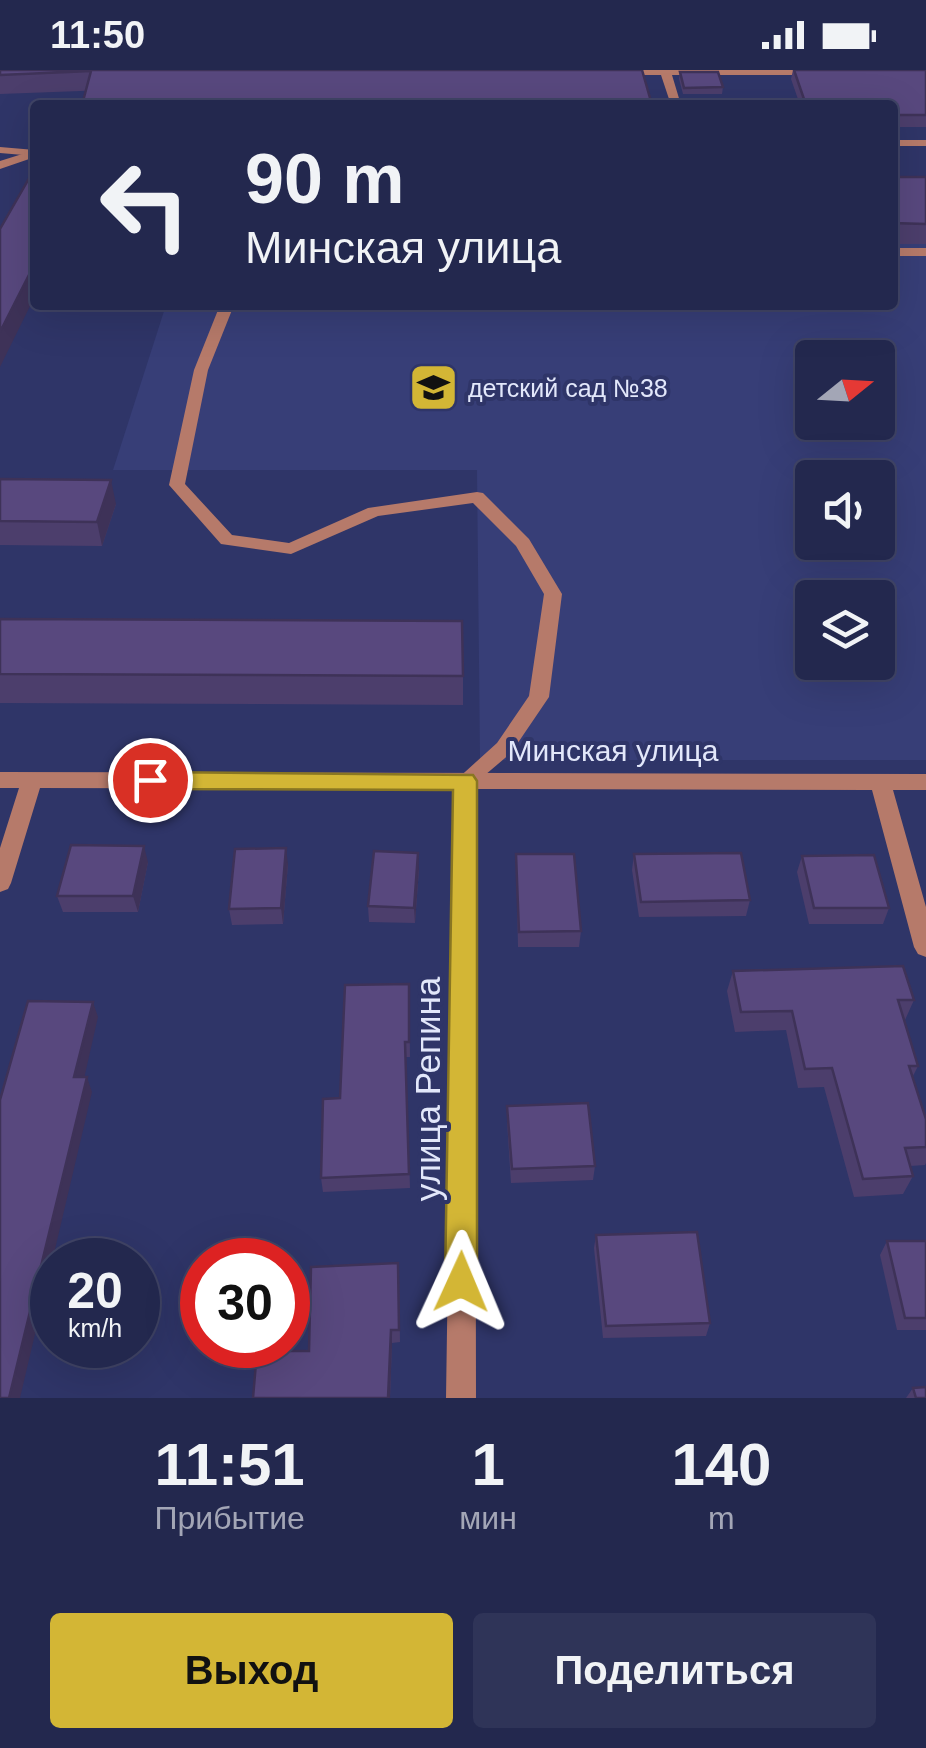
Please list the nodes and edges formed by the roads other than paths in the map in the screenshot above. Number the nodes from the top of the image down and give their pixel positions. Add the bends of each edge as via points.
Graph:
1 (665, 71) edge
2 (612, 72) edge
3 (833, 72) edge
4 (674, 100) edge
5 (926, 143) edge
6 (898, 144) edge
7 (0, 150) edge
8 (30, 153) edge
9 (30, 155) edge
10 (0, 165) edge
11 (898, 252) edge
12 (926, 252) edge
13 (225, 310) edge
14 (0, 780) edge
15 (32, 780) junction
16 (465, 781) junction
17 (880, 782) junction
18 (926, 782) edge
19 (0, 883) edge
20 (926, 947) edge
21 (460, 1398) edge

1 - 2 street
1 - 3 street
1 - 4 street
5 - 6 street
7 - 8 street
9 - 10 street
11 - 12 street
13 - 16 street via 201,370 178,485 227,540 291,549 374,512 477,497 523,544 553,594 540,697 504,748
14 - 15 street, Минская улица
15 - 16 street, Минская улица
15 - 19 street
16 - 17 street, Минская улица
16 - 21 street, улица Репина
17 - 18 street, Минская улица
17 - 20 street

